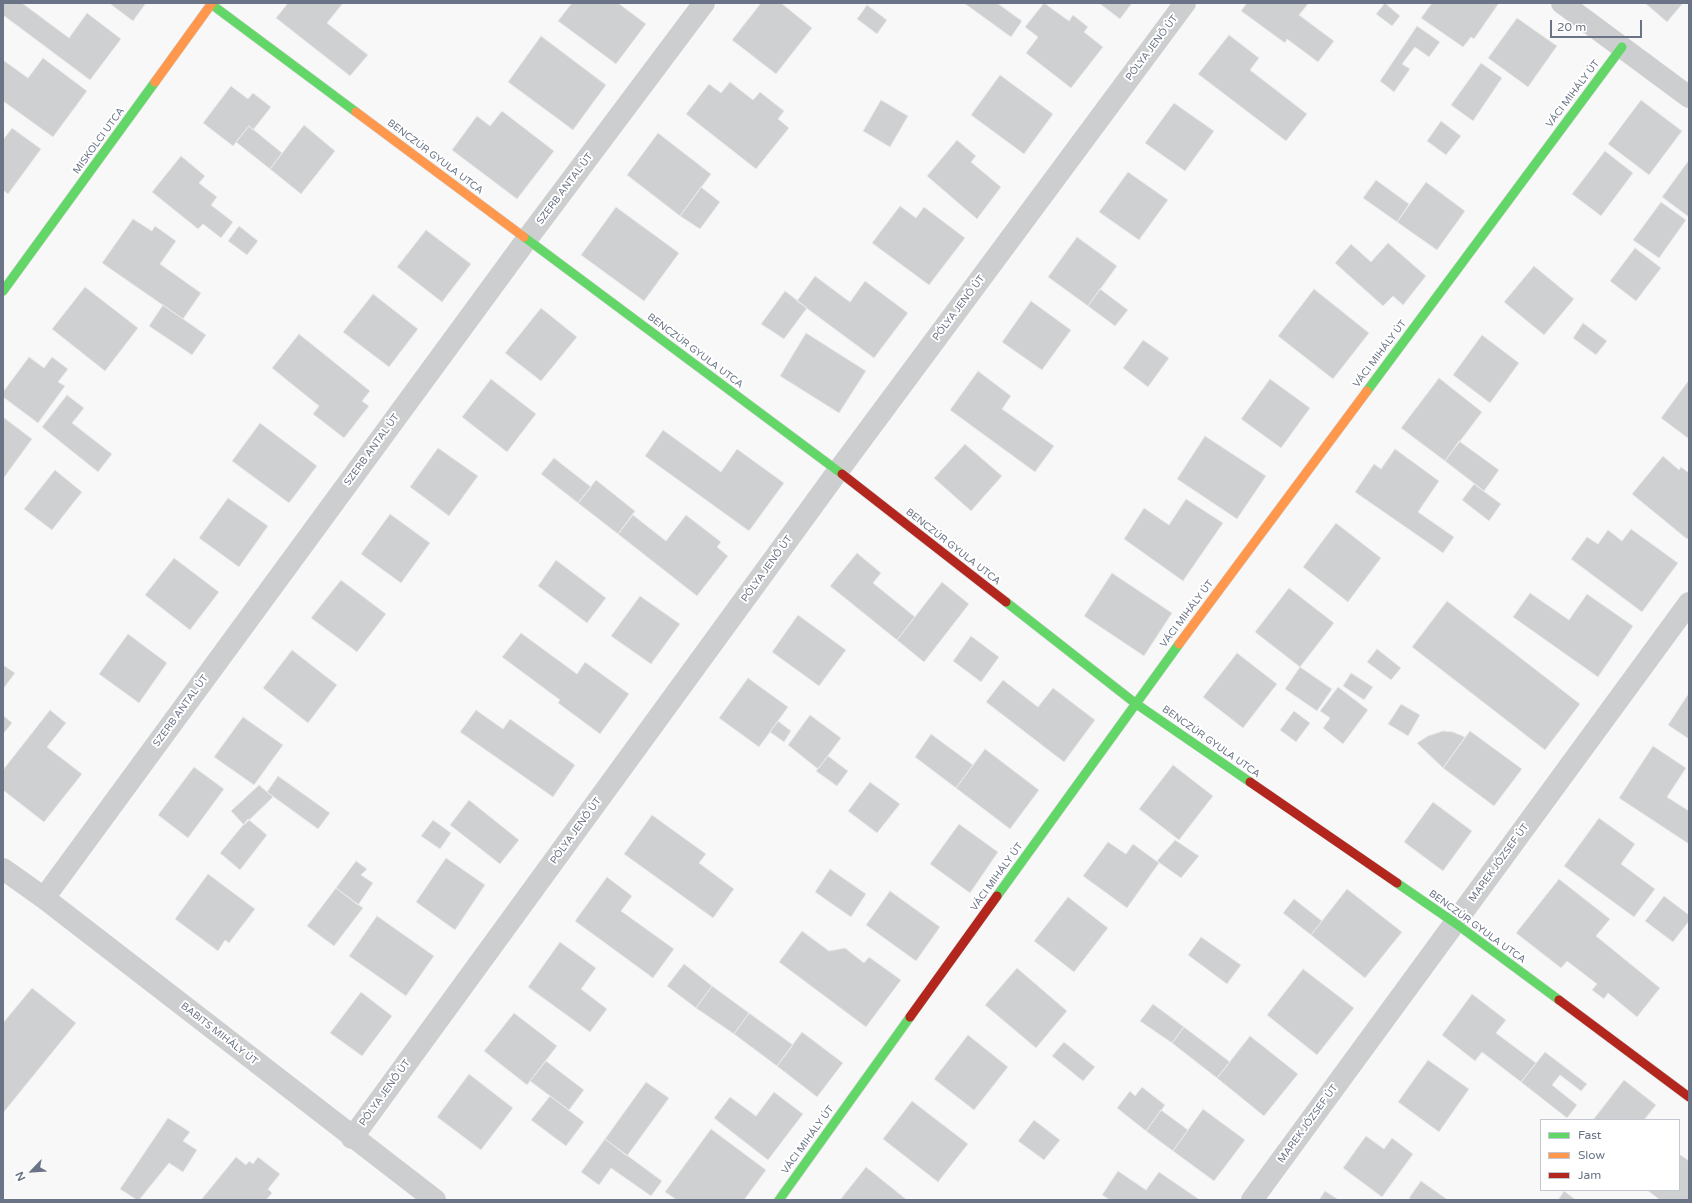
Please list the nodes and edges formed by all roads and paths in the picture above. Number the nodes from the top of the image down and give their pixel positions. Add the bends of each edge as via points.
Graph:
1 (704, 3) edge
2 (1185, 3) edge
3 (1562, 3) edge
4 (211, 4) edge
5 (1622, 47) junction
6 (1689, 97) edge
7 (527, 239) junction
8 (3, 291) edge
9 (838, 471) junction
10 (1689, 603) edge
11 (1135, 703) junction
12 (3, 869) edge
13 (44, 898) junction
14 (1455, 923) junction
15 (1689, 1097) edge
16 (352, 1138) junction
17 (435, 1200) edge
18 (779, 1200) edge
19 (1252, 1200) edge

1 - 7 street, SZERB ANTAL ÚT
2 - 9 street, PÓLYA JENŐ ÚT
3 - 5 street
4 - 7 street, BENCZÚR GYULA UTCA
4 - 8 street, MISKOLCI UTCA
5 - 6 street
5 - 11 street, VÁCI MIHÁLY ÚT
7 - 9 street, BENCZÚR GYULA UTCA
7 - 13 street, SZERB ANTAL ÚT
9 - 11 street, BENCZÚR GYULA UTCA
9 - 16 street, PÓLYA JENŐ ÚT
10 - 14 street, MAREK JÓZSEF ÚT
11 - 14 street, BENCZÚR GYULA UTCA
11 - 18 street, VÁCI MIHÁLY ÚT
12 - 13 street, BABITS MIHÁLY ÚT
13 - 16 street, BABITS MIHÁLY ÚT
14 - 15 street, BENCZÚR GYULA UTCA
14 - 19 street, MAREK JÓZSEF ÚT
16 - 17 street, BABITS MIHÁLY ÚT

